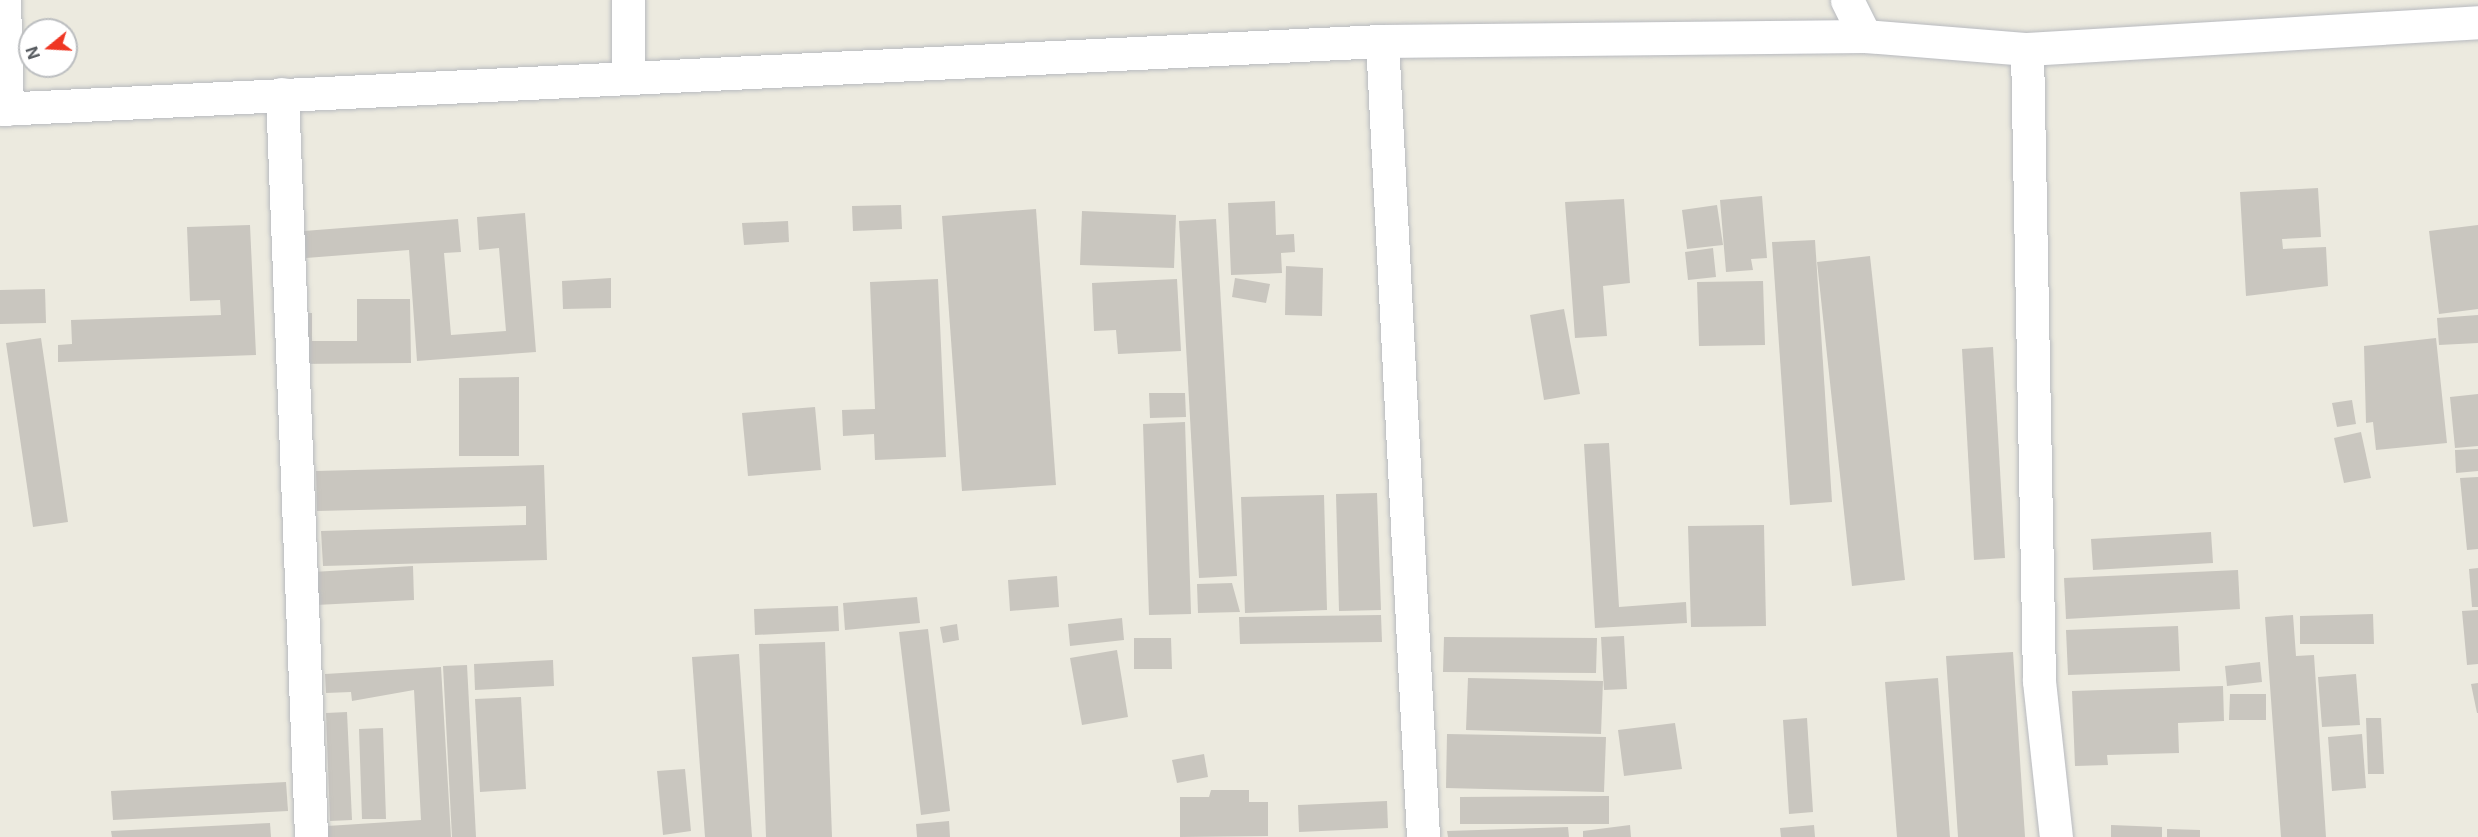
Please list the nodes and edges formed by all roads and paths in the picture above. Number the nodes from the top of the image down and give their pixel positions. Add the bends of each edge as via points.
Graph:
1 (4, 0) edge
2 (628, 0) edge
3 (1847, 0) edge
4 (2478, 22) edge
5 (1865, 36) junction
6 (1382, 41) junction
7 (2027, 49) junction
8 (628, 75) junction
9 (282, 94) junction
10 (4, 109) edge
11 (311, 837) edge
12 (1423, 837) edge
13 (2056, 837) edge

1 - 10 street
2 - 8 street
3 - 5 street
4 - 7 street
5 - 6 street
5 - 7 street
6 - 8 street
6 - 12 street
7 - 13 street via 2039,681
8 - 9 street
9 - 10 street
9 - 11 street

